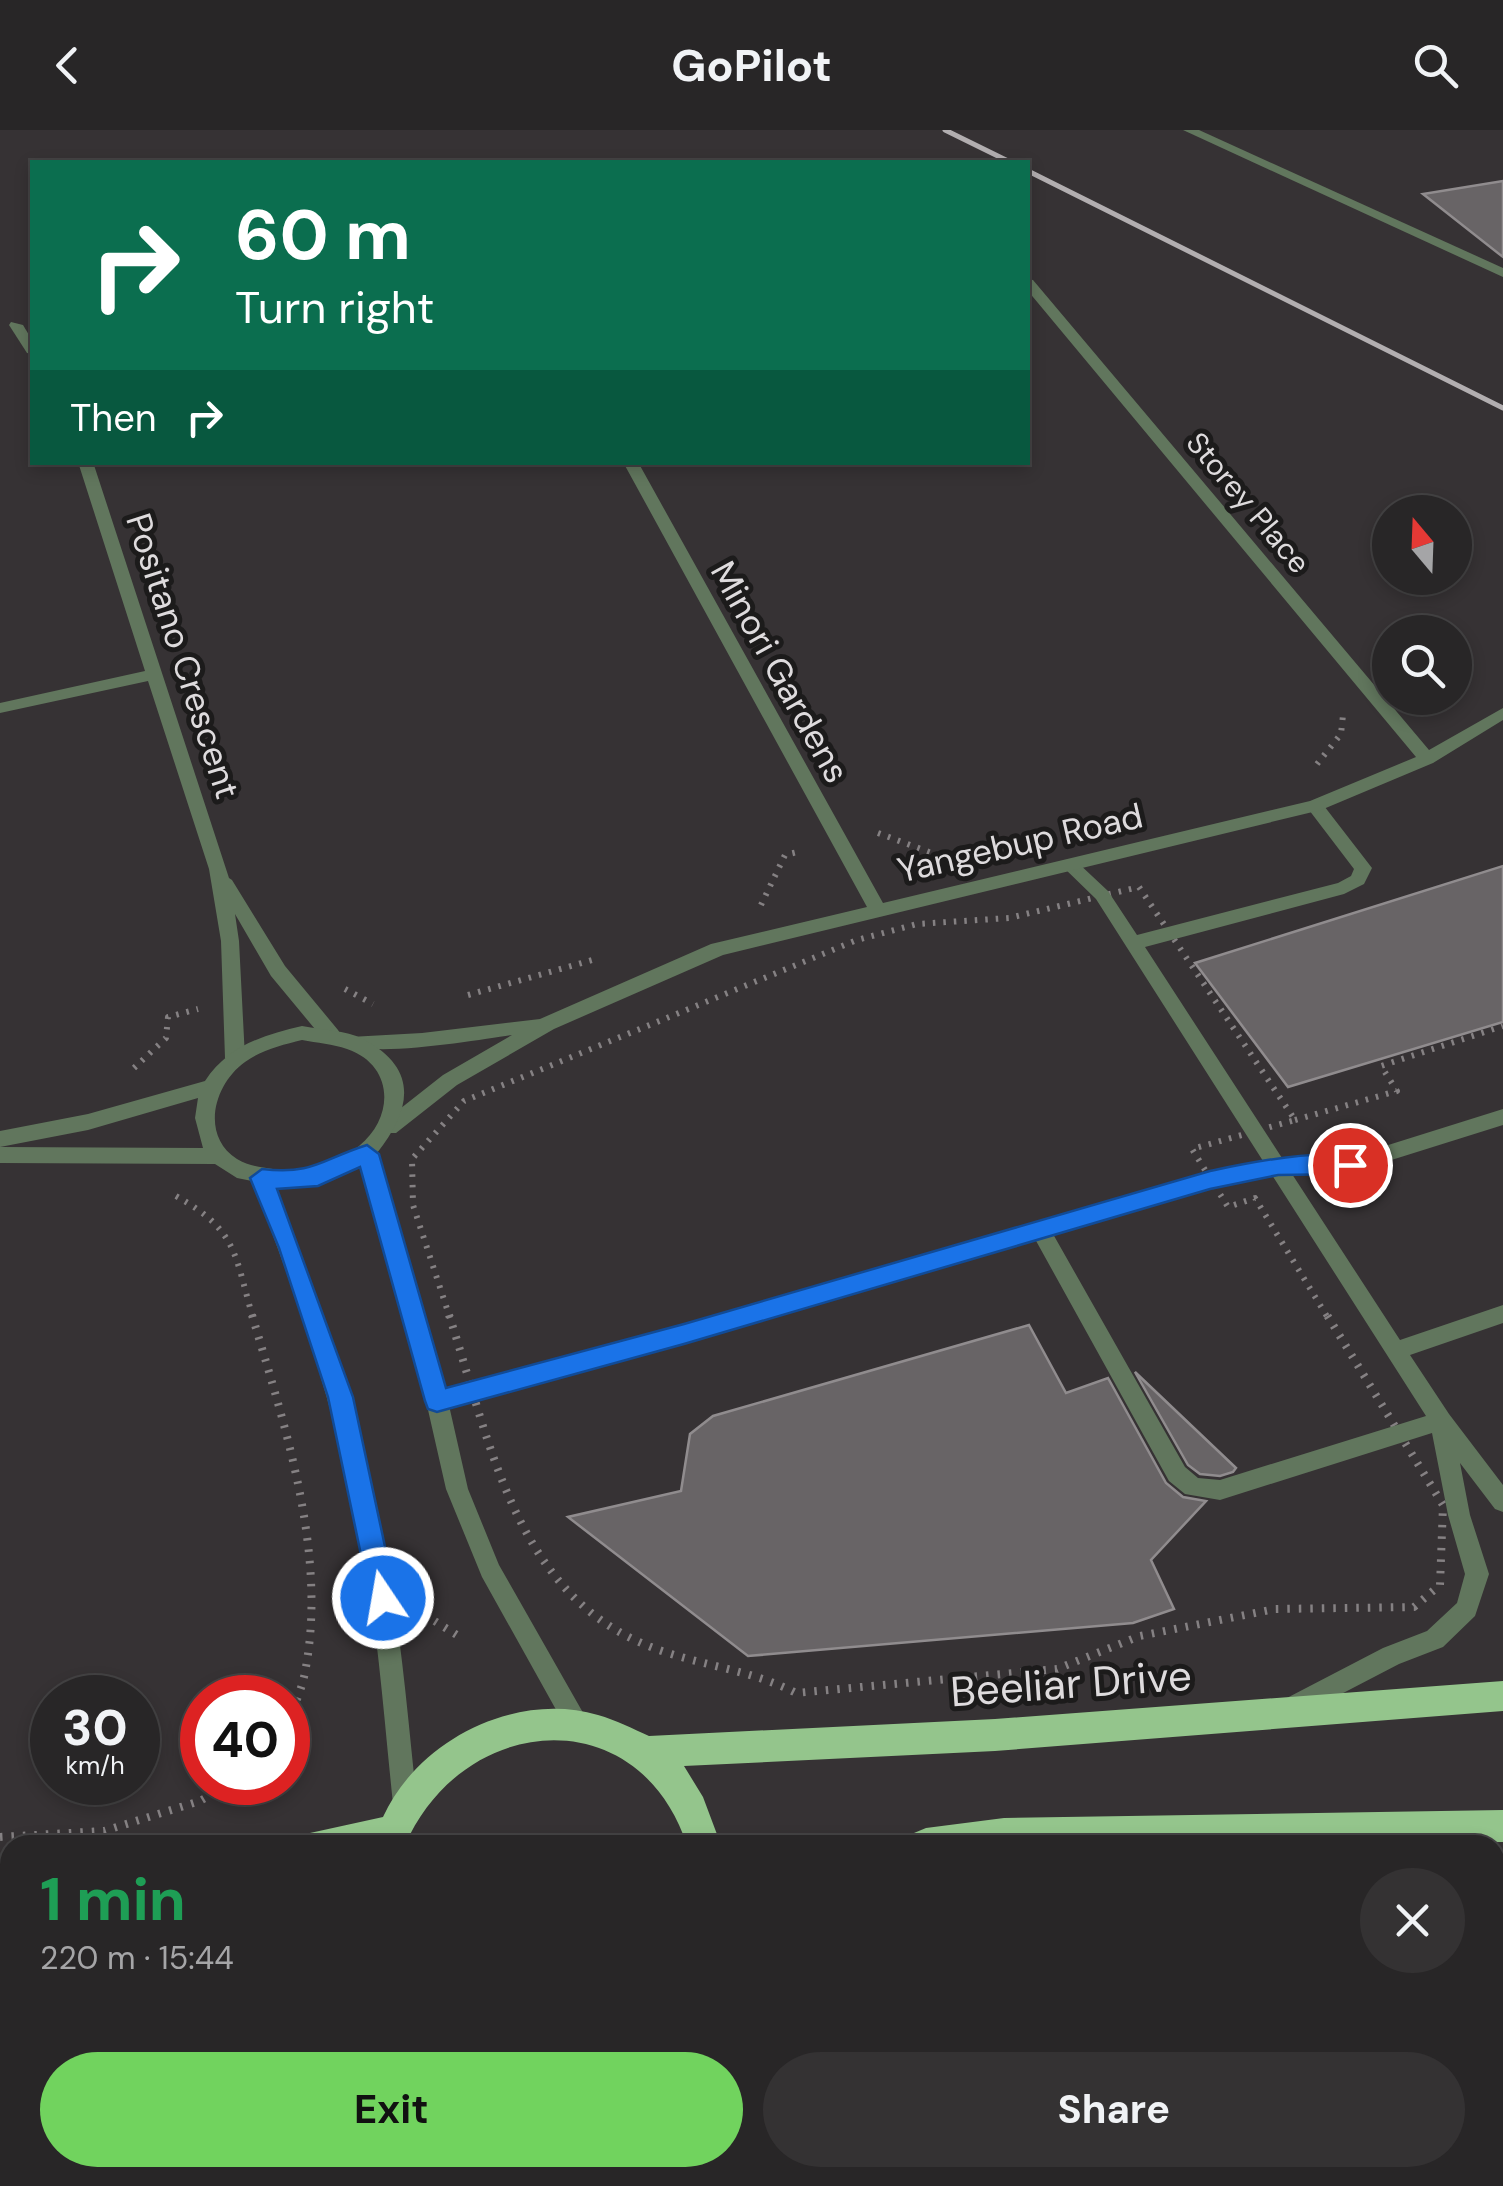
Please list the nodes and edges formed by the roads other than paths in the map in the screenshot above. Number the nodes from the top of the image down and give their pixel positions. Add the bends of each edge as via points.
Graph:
1 (1189, 130) edge
2 (1503, 273) edge
3 (1030, 286) edge
4 (16, 326) dead end
5 (30, 347) edge
6 (86, 465) edge
7 (632, 465) edge
8 (156, 674) junction
9 (0, 708) edge
10 (1503, 713) edge
11 (1427, 758) junction
12 (1315, 806) junction
13 (1070, 864) junction
14 (218, 869) junction
15 (878, 910) junction
16 (1134, 943) junction
17 (547, 1024) junction
18 (331, 1035) junction
19 (357, 1042) junction
20 (236, 1058) junction
21 (209, 1087) junction
22 (1503, 1118) edge
23 (389, 1128) junction
24 (0, 1139) edge
25 (367, 1154) junction
26 (0, 1155) edge
27 (219, 1156) junction
28 (1278, 1166) junction
29 (262, 1178) junction
30 (1039, 1228) junction
31 (1503, 1314) edge
32 (1397, 1350) junction
33 (437, 1401) junction
34 (1440, 1421) junction
35 (1503, 1502) edge
36 (1503, 1696) edge
37 (1280, 1714) junction
38 (578, 1725) junction
39 (646, 1752) junction
40 (1503, 1826) edge
41 (395, 1827) edge
42 (363, 1835) edge
43 (701, 1835) edge
44 (1004, 1835) edge

1 - 2 street
3 - 11 street, Storey Place
4 - 5 street
6 - 8 street, Positano Crescent
7 - 15 street, Minori Gardens
8 - 9 street
8 - 14 street, Positano Crescent
10 - 11 street, Yangebup Road
11 - 12 street, Yangebup Road
12 - 13 street, Yangebup Road
12 - 16 street via 1363,868 1358,880
13 - 15 street, Yangebup Road
13 - 16 street via 1102,895
14 - 18 street, Positano Crescent via 261,946
14 - 20 street, Positano Crescent via 230,941
15 - 17 street, Yangebup Road via 718,949
16 - 28 street
17 - 19 street, Yangebup Road
17 - 23 street, Yangebup Road via 450,1080
18 - 19 street
18 - 20 street via 274,1039
19 - 23 street via 392,1073 397,1100
20 - 21 street
21 - 24 street
21 - 27 street via 202,1120
22 - 28 street via 1350,1165
23 - 25 street
25 - 29 street via 318,1177
25 - 33 street
26 - 27 street
27 - 29 street
28 - 30 street
28 - 32 street
29 - 41 street via 340,1397 383,1598
30 - 33 street
30 - 34 street via 1177,1474 1193,1487 1220,1490
31 - 32 street
32 - 34 street
33 - 38 street via 457,1489 490,1570
34 - 35 street
34 - 37 street via 1477,1574 1466,1609 1435,1638
36 - 37 highway, Beeliar Drive
37 - 39 highway, Beeliar Drive
38 - 39 highway
38 - 41 highway via 512,1728 480,1739 451,1757
39 - 43 highway via 672,1777
40 - 44 highway
41 - 42 highway

